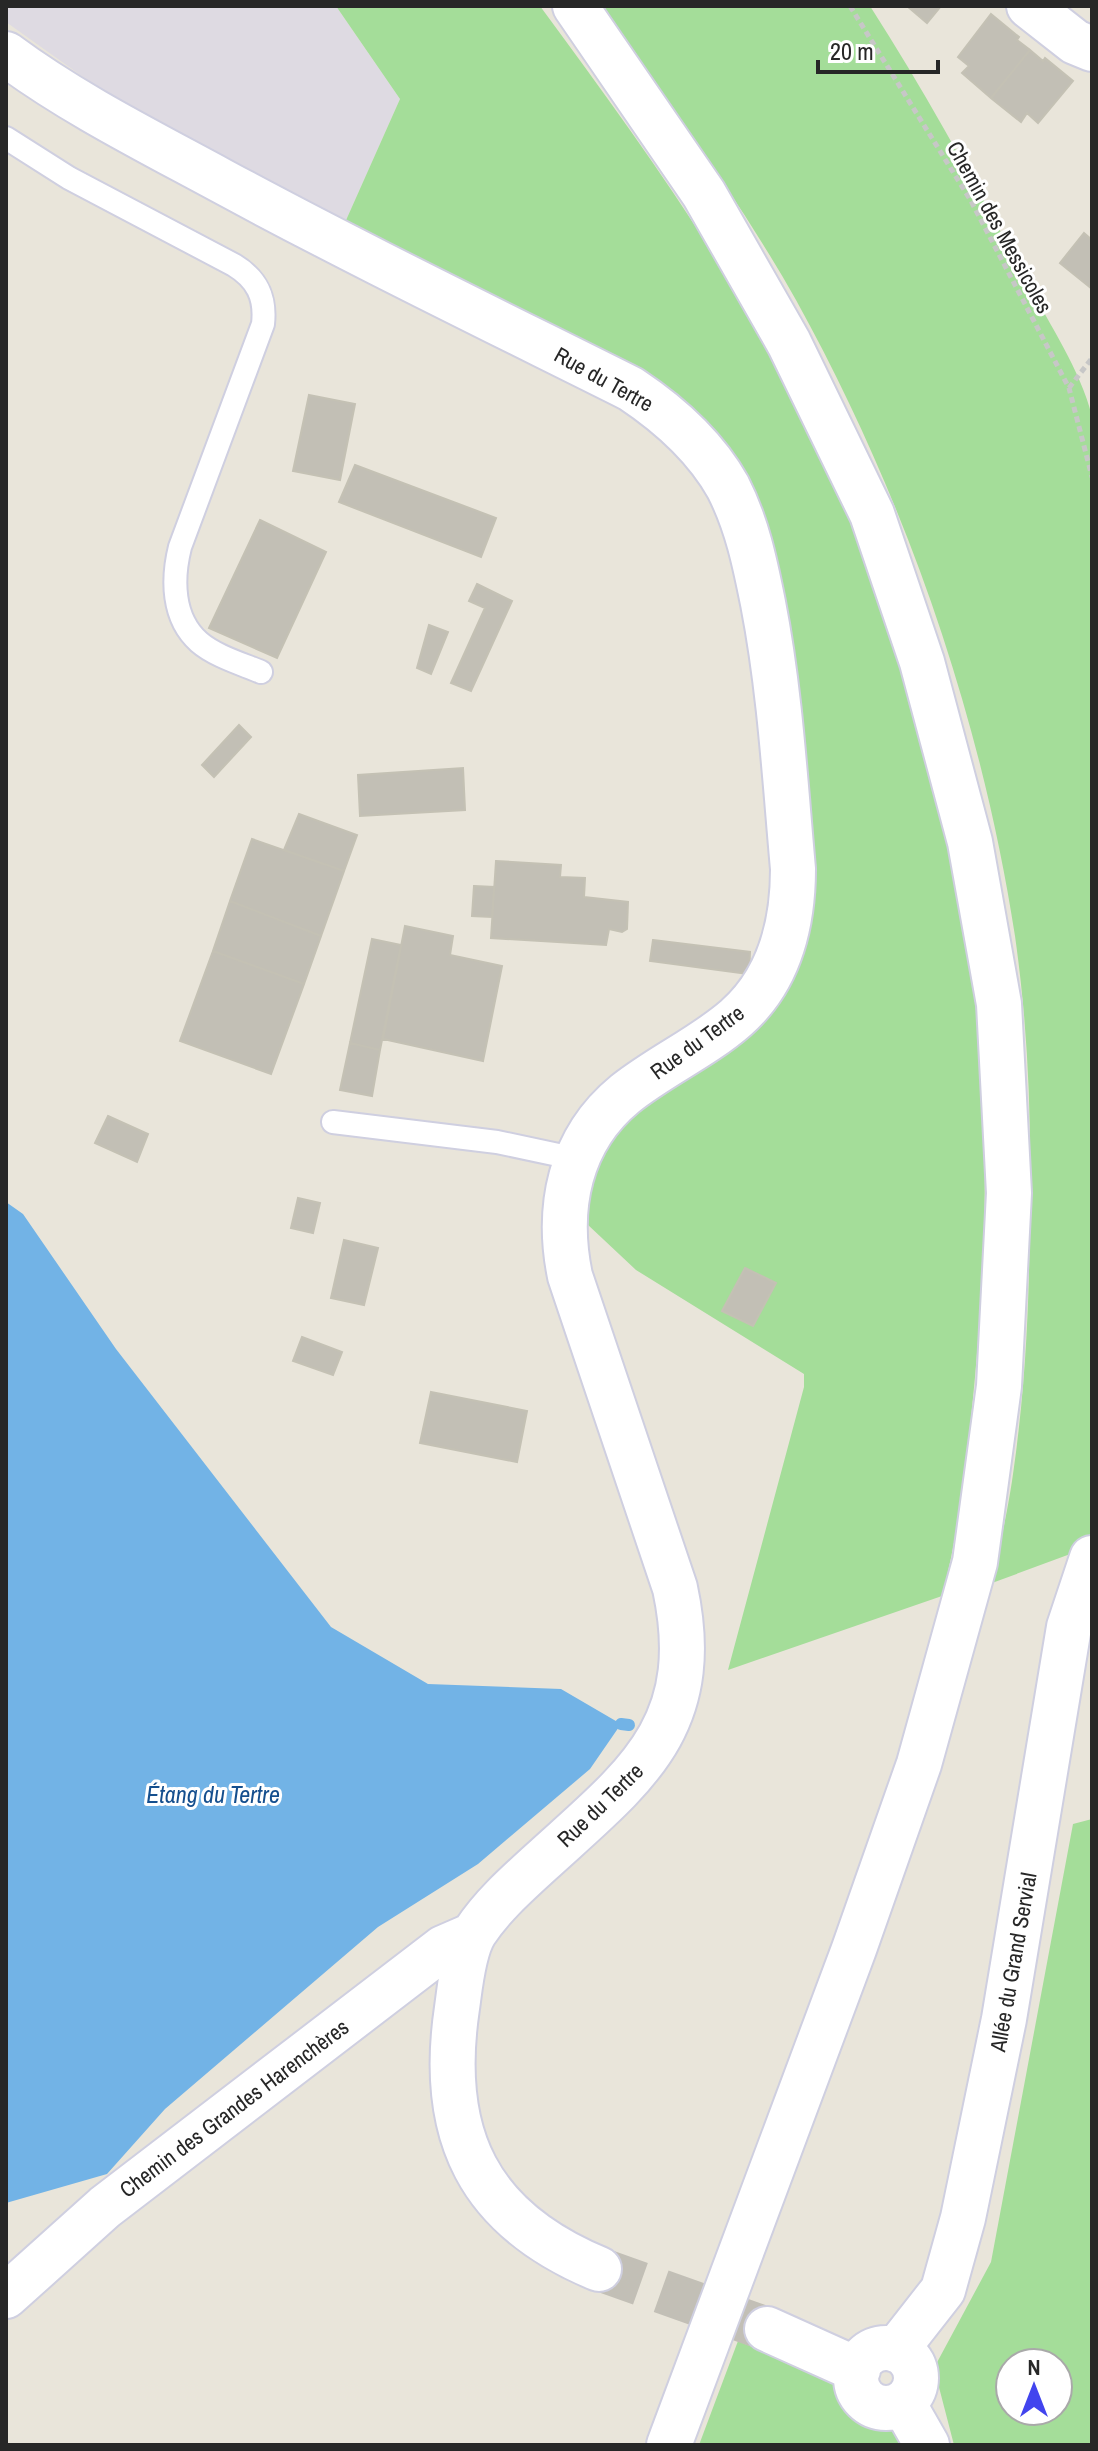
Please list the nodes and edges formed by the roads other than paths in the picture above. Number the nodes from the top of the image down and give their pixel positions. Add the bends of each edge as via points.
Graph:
1 (575, 6) edge
2 (1029, 6) edge
3 (1092, 49) edge
4 (6, 54) edge
5 (6, 138) edge
6 (261, 672) dead end
7 (333, 1122) dead end
8 (577, 1159) junction
9 (1092, 1558) edge
10 (473, 1935) junction
11 (599, 2269) tunnel mouth
12 (6, 2296) edge
13 (767, 2329) tunnel mouth
14 (896, 2350) junction
15 (858, 2370) junction
16 (903, 2403) junction
17 (669, 2445) edge
18 (927, 2445) edge

1 - 17 street via 704,194 789,343 872,514 922,662 970,842 999,1004 1009,1193 999,1386 975,1562 919,1764
2 - 3 street
4 - 8 street, Rue du Tertre via 148,141 333,241 631,389 683,429 727,486 754,558 772,648 793,869 788,932 777,962 736,1019 625,1094 605,1114
5 - 6 lane via 69,178 234,265 257,285 265,310 263,324 180,547 175,593 199,642
7 - 8 lane via 497,1142
8 - 10 street, Rue du Tertre via 567,1188 564,1247 675,1588 682,1617 681,1676 662,1734 646,1761 499,1900
9 - 14 street, Allée du Grand Servial via 1069,1627 1004,2019 963,2218 943,2290
10 - 11 street, Rue du Tertre via 451,2042 461,2138 476,2168 516,2218 553,2247
10 - 12 street, Chemin des Grandes Harenchères via 443,1948 105,2207
13 - 15 street
14 - 15 street via 868,2354
14 - 16 street via 911,2361 916,2379
15 - 16 street via 859,2390 873,2405
16 - 18 street

